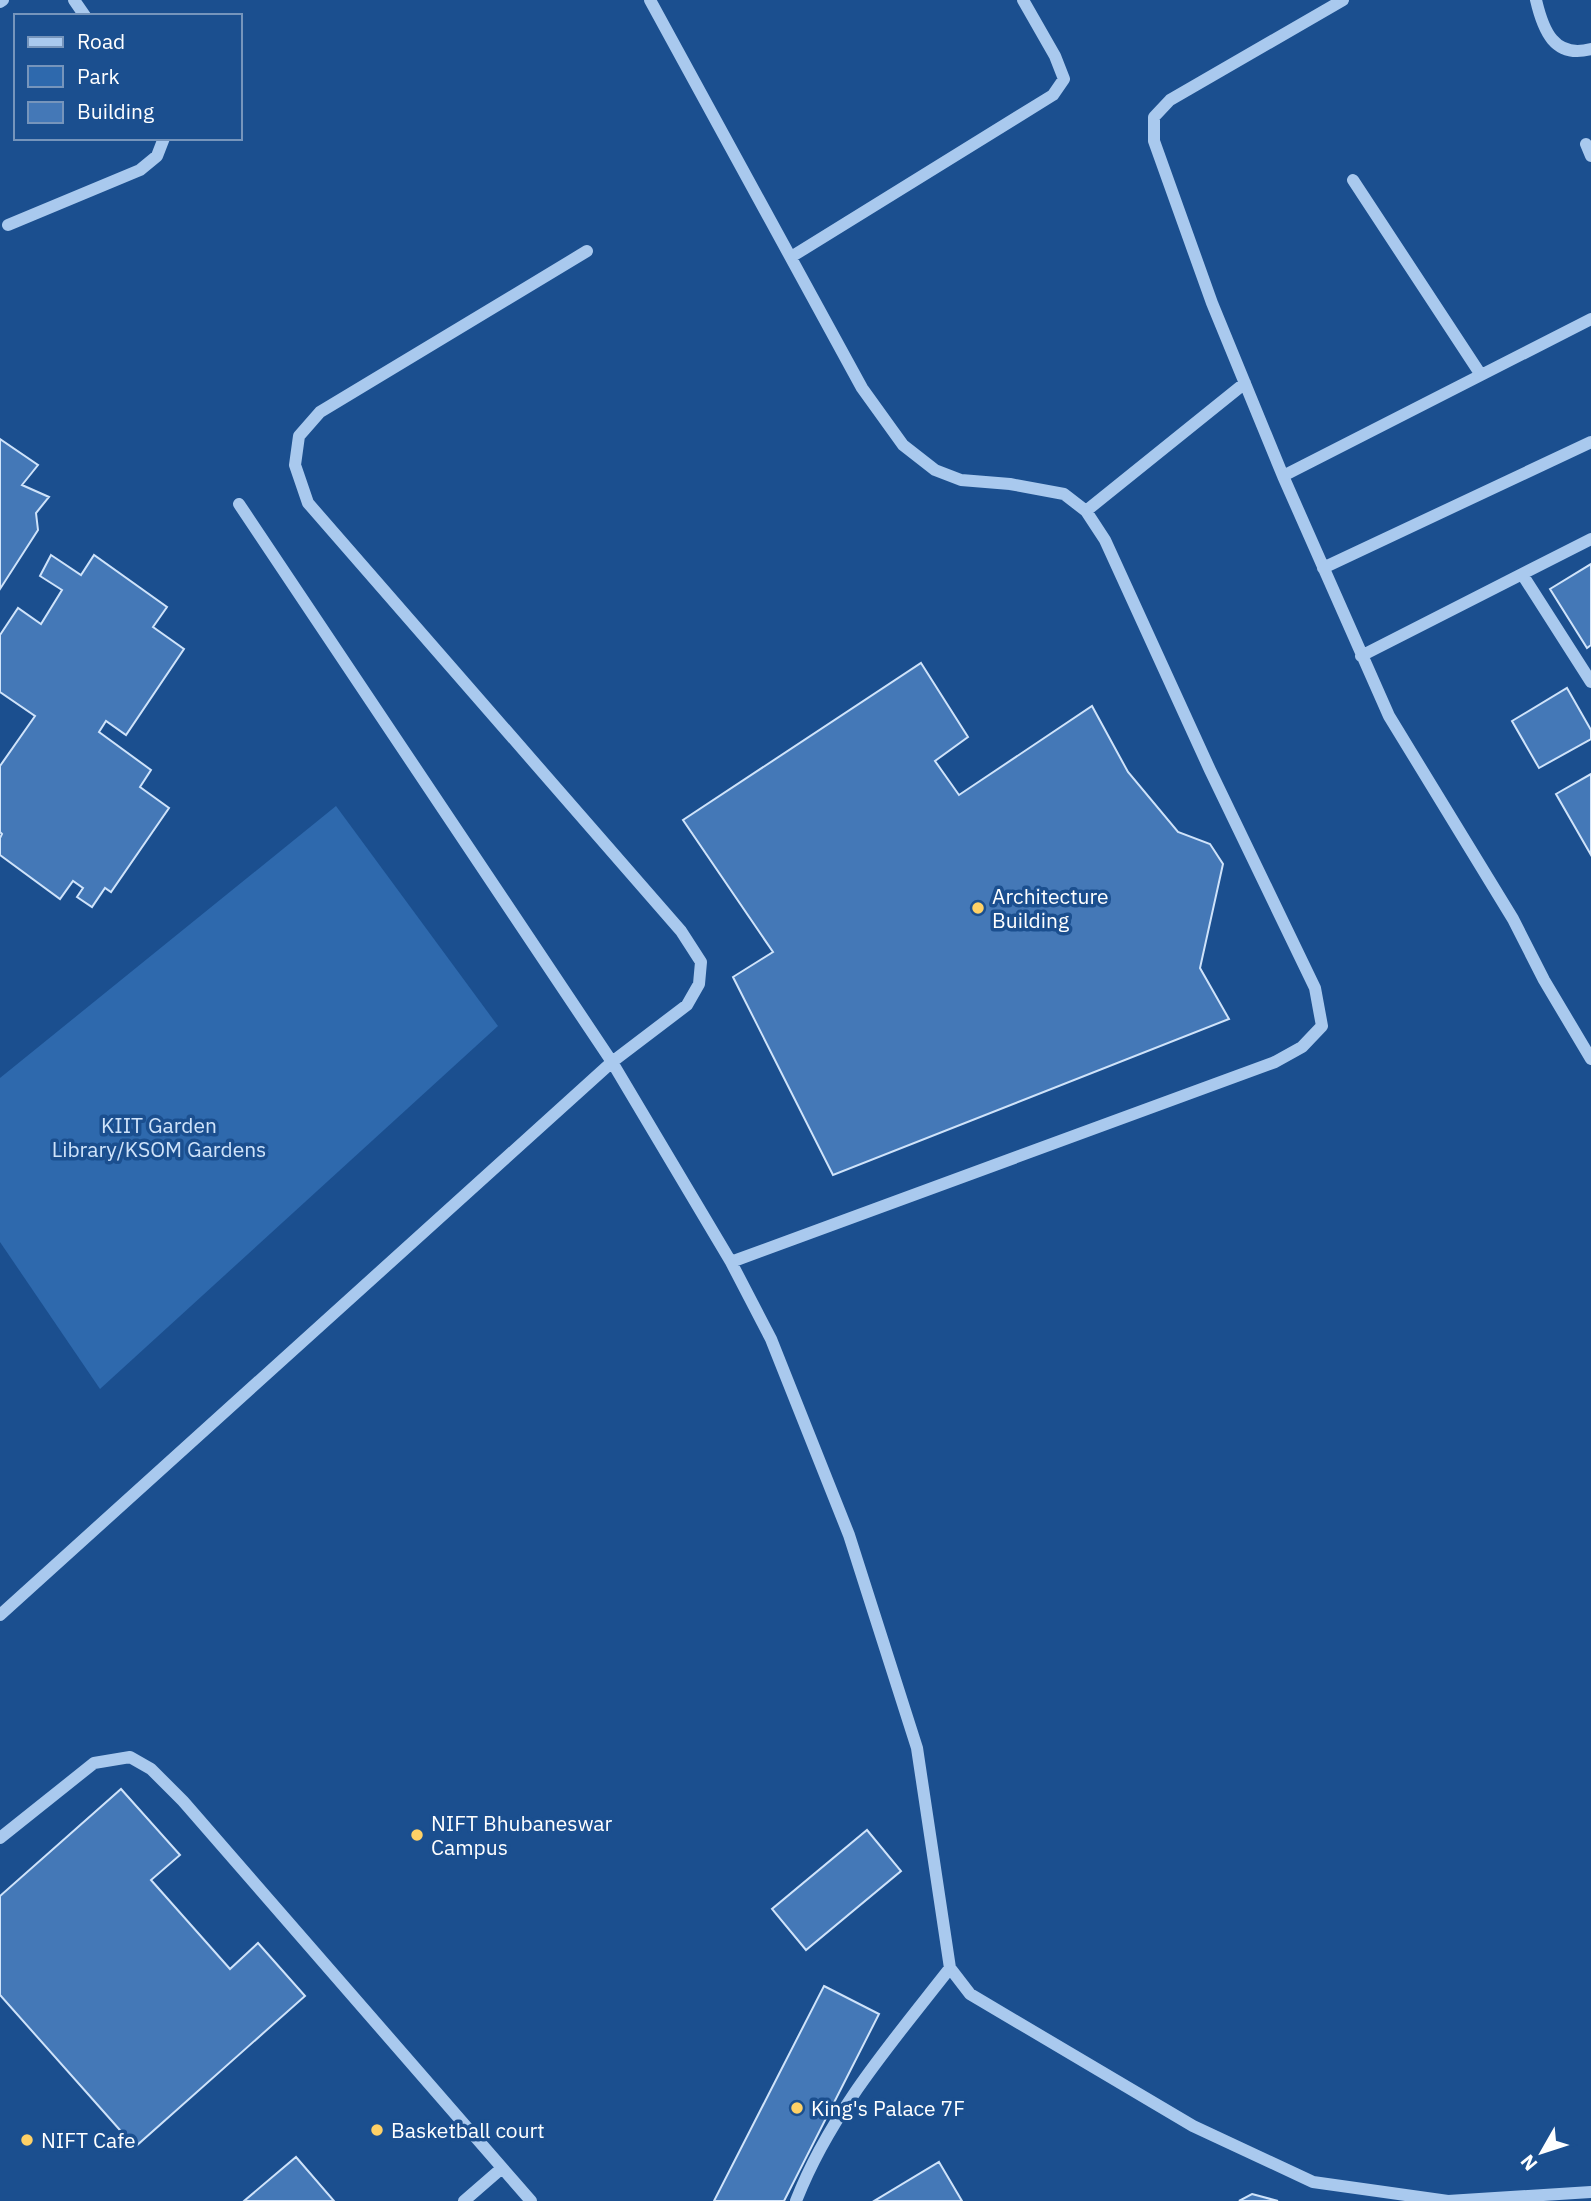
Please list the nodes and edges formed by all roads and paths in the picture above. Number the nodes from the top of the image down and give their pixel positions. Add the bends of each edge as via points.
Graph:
1 (650, 0) edge
2 (1023, 0) edge
3 (1343, 0) edge
4 (1536, 0) edge
5 (1591, 49) edge
6 (163, 140) edge
7 (1353, 180) dead end
8 (8, 225) dead end
9 (587, 251) dead end
10 (791, 257) junction
11 (1591, 319) edge
12 (1481, 375) junction
13 (1245, 383) junction
14 (1591, 442) edge
15 (1283, 477) junction
16 (239, 504) dead end
17 (1086, 511) junction
18 (1591, 539) edge
19 (1322, 568) junction
20 (1522, 573) junction
21 (1361, 656) junction
22 (1591, 682) edge
23 (1591, 1059) edge
24 (612, 1062) junction
25 (732, 1262) junction
26 (0, 1615) edge
27 (0, 1838) edge
28 (950, 1968) junction
29 (502, 2168) junction
30 (1591, 2192) edge
31 (464, 2201) edge
32 (531, 2201) edge
33 (796, 2201) edge

1 - 10 street
2 - 10 street via 1064,79 1053,95
3 - 13 street via 1170,100 1154,117 1154,141
4 - 5 street via 1553,42 1568,51
6 - 8 street via 157,156 140,170
7 - 12 street
9 - 24 street via 320,412 299,436 295,465 308,503 681,931 701,962 699,984 687,1005
10 - 17 street via 863,388 903,445 935,470 961,480 1064,494
11 - 12 street
12 - 15 street
13 - 15 street
13 - 17 street
14 - 19 street
15 - 19 street
16 - 24 street
17 - 25 street via 1105,540 1315,988 1322,1026 1302,1047 1275,1062
18 - 20 street
19 - 21 street
20 - 21 street
20 - 22 street
21 - 23 street via 1389,716 1513,919
24 - 25 street
24 - 26 street
25 - 28 street via 771,1339 849,1535 914,1736
27 - 29 street via 94,1763 130,1757 151,1769
28 - 30 street via 970,1994 1169,2113 1313,2182 1448,2201
28 - 33 street via 856,2089
29 - 31 street
29 - 32 street

